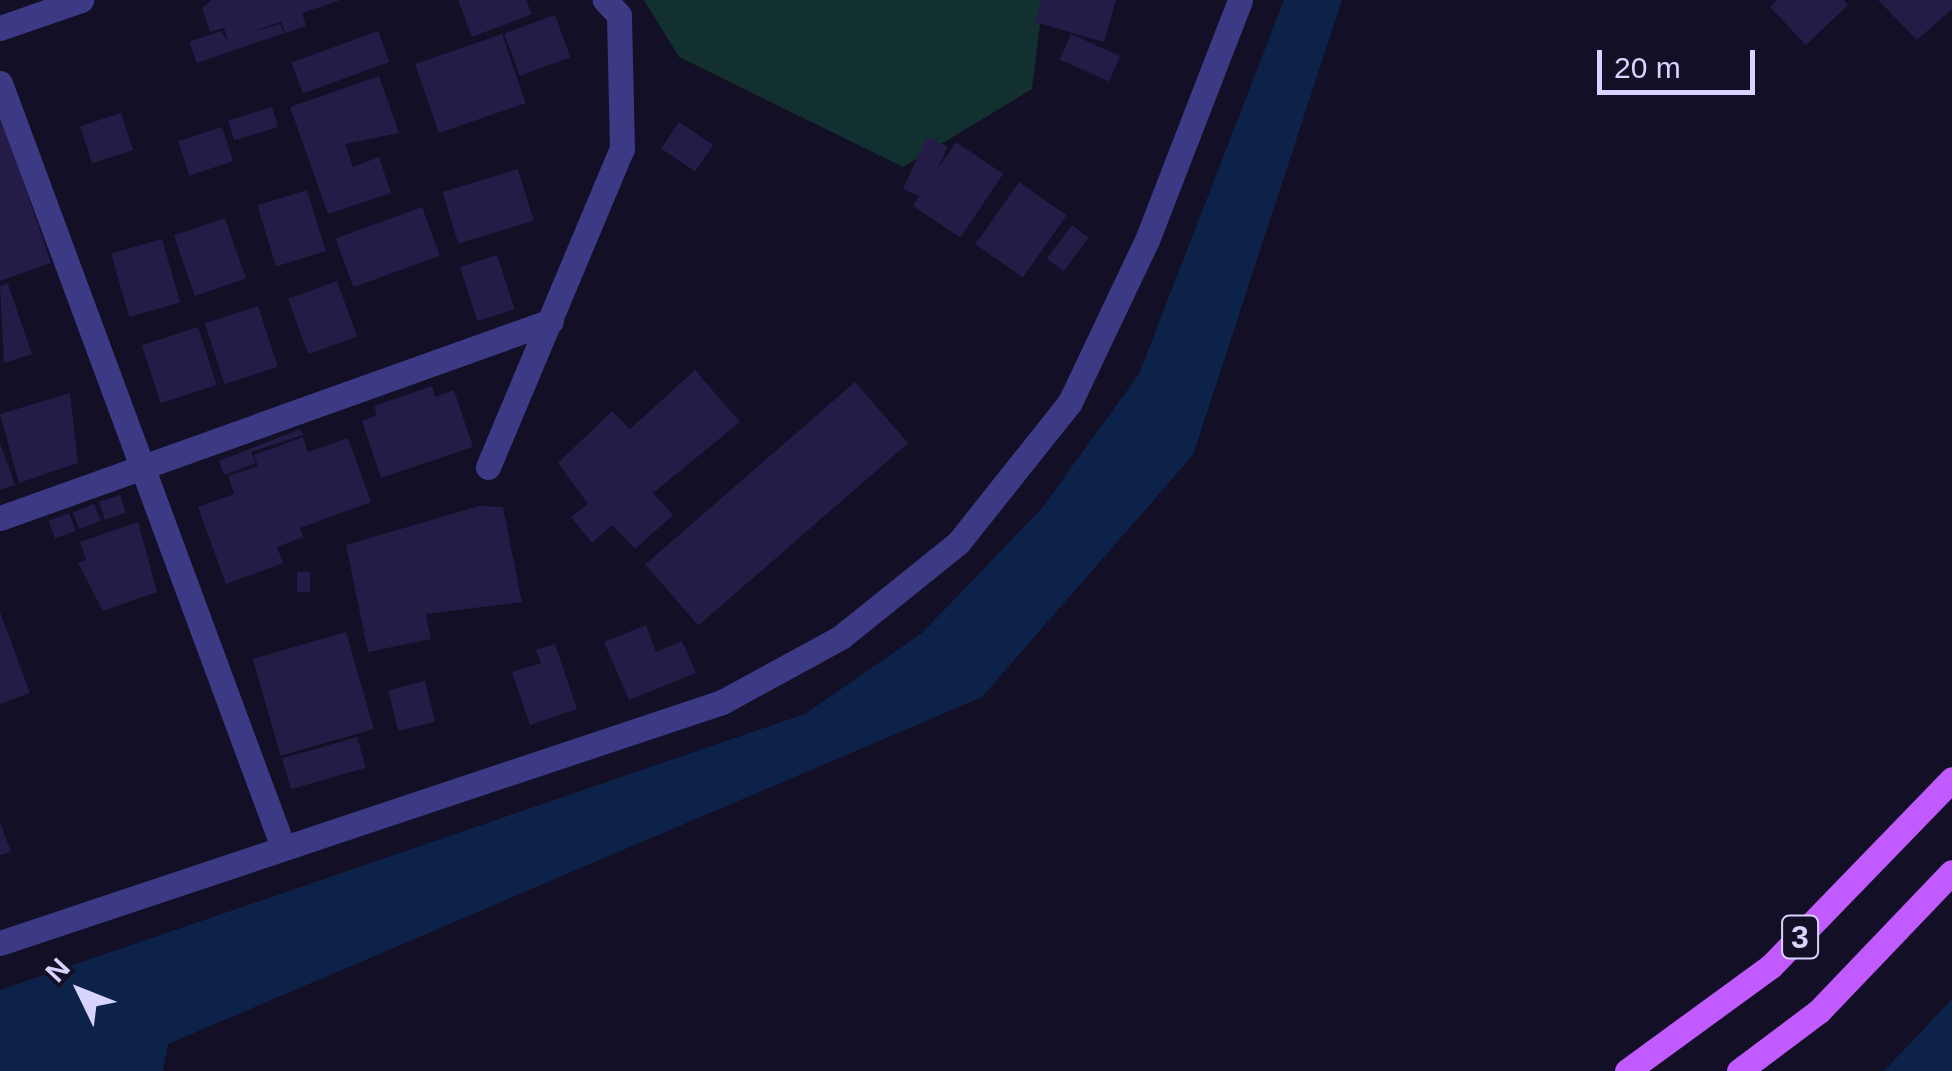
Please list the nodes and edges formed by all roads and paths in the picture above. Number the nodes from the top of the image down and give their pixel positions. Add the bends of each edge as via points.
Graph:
1 (81, 0) edge
2 (605, 0) edge
3 (1240, 0) edge
4 (0, 28) edge
5 (0, 82) edge
6 (550, 321) junction
7 (488, 467) dead end
8 (142, 470) junction
9 (0, 518) edge
10 (1952, 779) edge
11 (281, 842) junction
12 (1952, 872) edge
13 (0, 943) edge
14 (1627, 1071) edge
15 (1740, 1071) edge

1 - 4 street
2 - 6 street via 619,15 622,149
3 - 11 street via 1147,240 1070,402 958,543 841,637 722,702
5 - 8 street
6 - 7 street
6 - 8 street
8 - 9 street
8 - 11 street
10 - 14 main road, 3 via 1772,966
11 - 13 street
12 - 15 main road, 3 via 1819,1010

